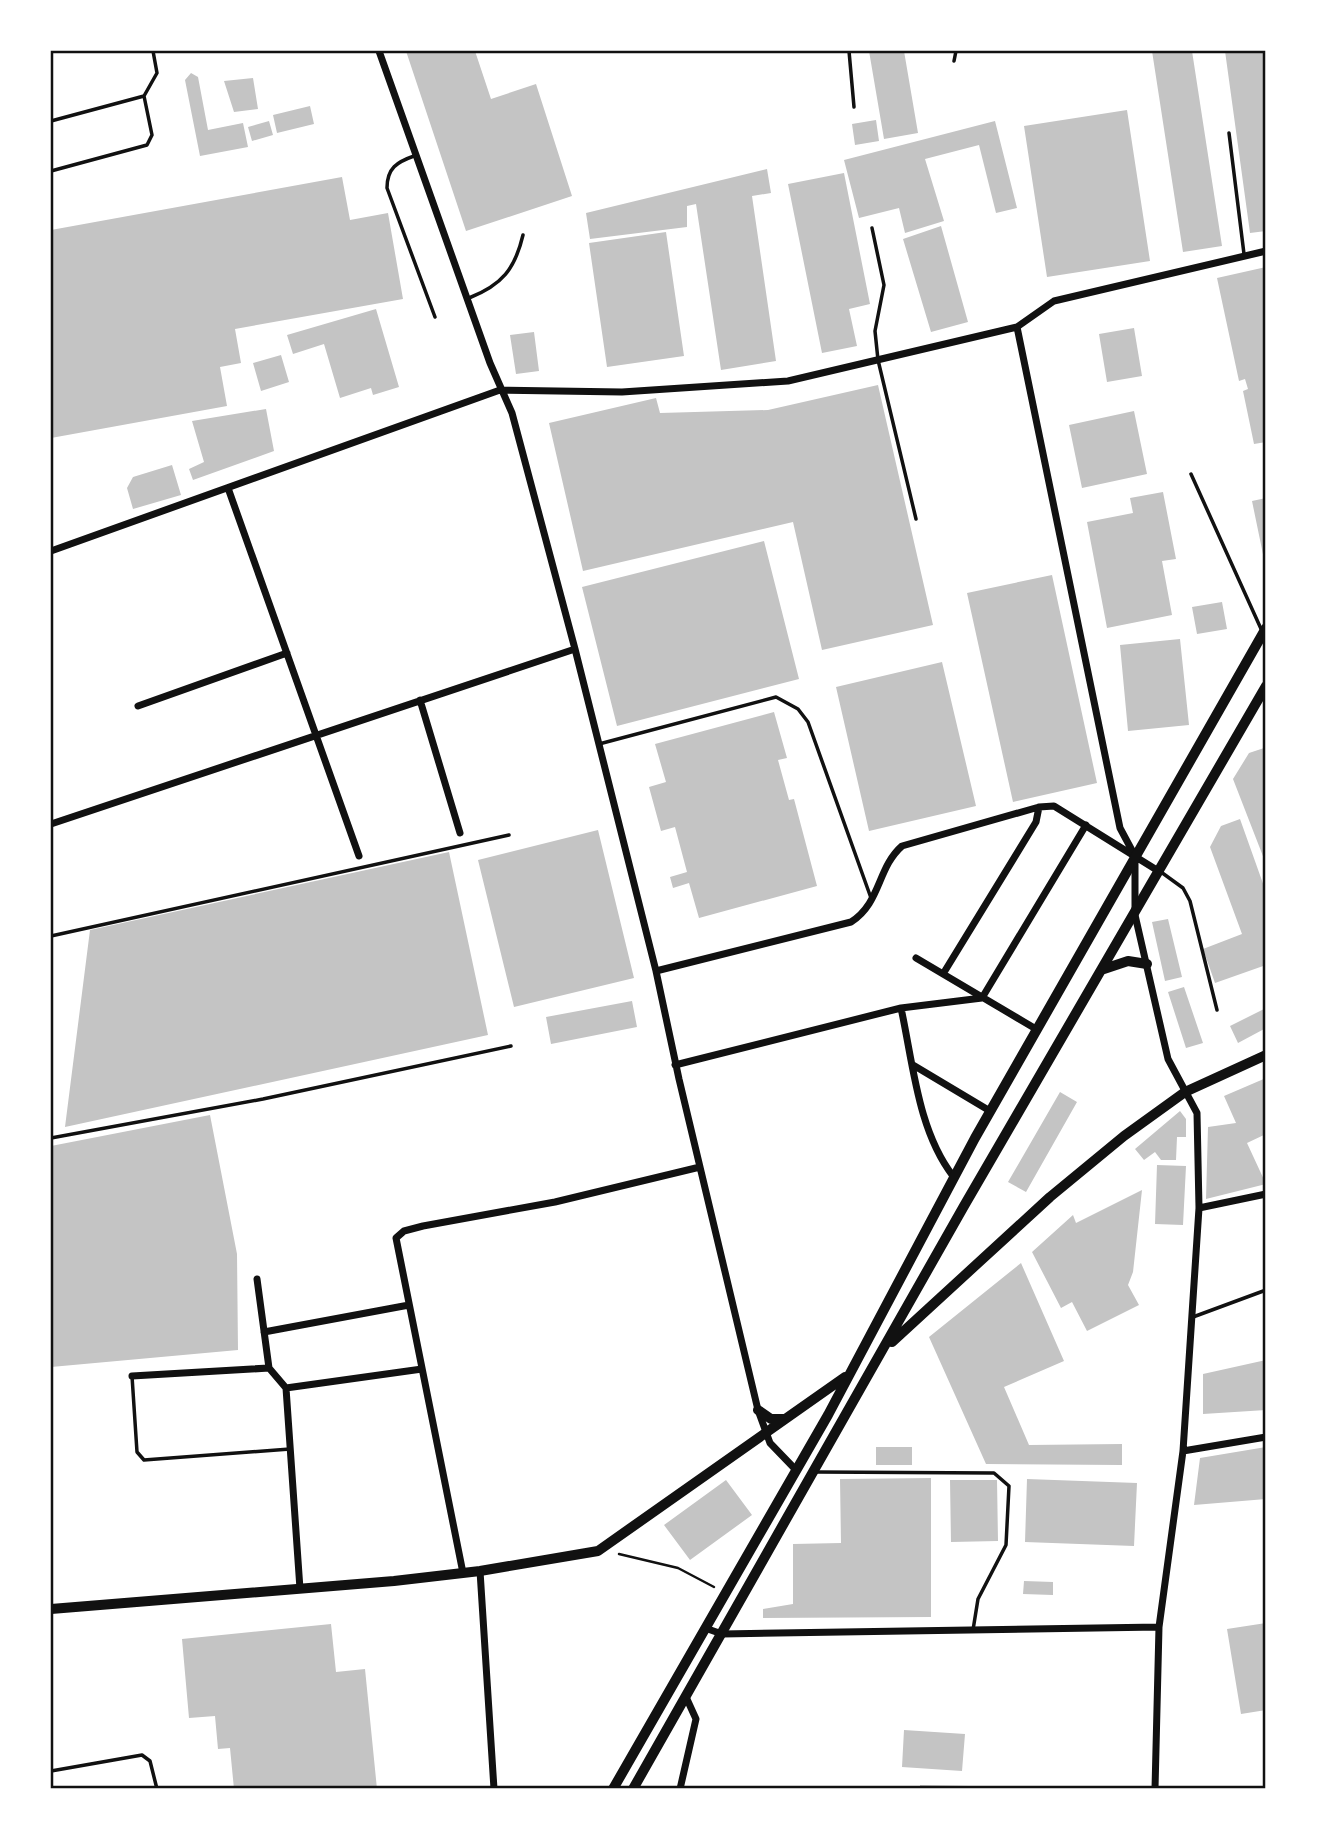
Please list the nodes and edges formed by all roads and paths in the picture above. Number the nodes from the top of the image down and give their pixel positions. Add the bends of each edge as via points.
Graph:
1 (153, 51) edge
2 (379, 51) edge
3 (849, 51) edge
4 (956, 51) edge
5 (954, 61) dead end
6 (144, 96) junction
7 (854, 107) dead end
8 (51, 121) edge
9 (1229, 133) dead end
10 (416, 155) junction
11 (51, 171) edge
12 (872, 228) dead end
13 (523, 234) dead end
14 (1266, 251) edge
15 (1245, 256) junction
16 (467, 298) junction
17 (435, 317) dead end
18 (1017, 327) junction
19 (878, 360) junction
20 (500, 390) junction
21 (1191, 474) dead end
22 (228, 488) junction
23 (916, 519) dead end
24 (51, 551) edge
25 (1265, 631) edge
26 (575, 649) junction
27 (287, 653) junction
28 (1266, 686) edge
29 (420, 700) junction
30 (138, 706) dead end
31 (316, 735) junction
32 (599, 744) junction
33 (1039, 807) junction
34 (51, 824) edge
35 (1086, 825) junction
36 (460, 833) dead end
37 (509, 835) dead end
38 (359, 856) dead end
39 (1135, 856) junction
40 (1160, 872) junction
41 (873, 902) junction
42 (1136, 915) junction
43 (51, 936) edge
44 (916, 958) dead end
45 (1147, 964) junction
46 (1104, 970) junction
47 (656, 971) junction
48 (943, 974) junction
49 (982, 998) junction
50 (901, 1008) junction
51 (1217, 1010) dead end
52 (1036, 1029) junction
53 (511, 1046) dead end
54 (1266, 1055) edge
55 (675, 1065) junction
56 (914, 1065) junction
57 (1185, 1093) junction
58 (990, 1111) junction
59 (51, 1138) edge
60 (699, 1167) junction
61 (953, 1176) junction
62 (1266, 1194) edge
63 (1199, 1208) junction
64 (257, 1279) dead end
65 (1266, 1290) edge
66 (409, 1305) junction
67 (1191, 1318) junction
68 (264, 1332) junction
69 (882, 1353) junction
70 (270, 1368) junction
71 (422, 1369) junction
72 (849, 1375) junction
73 (132, 1376) joint
74 (865, 1380) junction
75 (286, 1388) junction
76 (758, 1410) junction
77 (784, 1419) junction
78 (764, 1432) junction
79 (1266, 1437) edge
80 (290, 1448) junction
81 (1183, 1451) junction
82 (796, 1470) junction
83 (814, 1472) junction
84 (598, 1551) junction
85 (480, 1571) junction
86 (463, 1573) junction
87 (300, 1589) junction
88 (726, 1593) junction
89 (51, 1609) edge
90 (1159, 1627) junction
91 (705, 1628) junction
92 (973, 1630) junction
93 (722, 1634) junction
94 (686, 1697) junction
95 (51, 1771) edge
96 (155, 1789) edge
97 (494, 1789) edge
98 (613, 1789) edge
99 (633, 1789) edge
100 (680, 1789) edge
101 (1154, 1789) edge

1 - 6 lane via 157,73
2 - 10 street
3 - 7 lane
4 - 5 lane
6 - 8 lane
6 - 11 lane via 152,135 147,145
9 - 15 lane
10 - 16 street
10 - 17 lane via 392,168 387,188
12 - 19 lane via 884,285 875,331
13 - 16 lane via 512,269 493,286
14 - 15 street
15 - 18 street via 1054,301
16 - 20 street
18 - 19 street
18 - 39 street via 1120,828
19 - 20 street via 782,382 622,392
19 - 23 lane
20 - 22 street
20 - 26 street via 512,413
21 - 25 lane
22 - 24 street
22 - 27 street
25 - 39 street
26 - 29 street
26 - 32 street
27 - 30 street
27 - 31 street
28 - 40 street
29 - 31 street
29 - 36 street
31 - 34 street
31 - 38 street
32 - 41 lane via 776,697 786,701 808,722
32 - 47 street
33 - 35 street via 1054,806
33 - 41 street via 902,846 887,863
33 - 48 street via 1036,822
35 - 39 street
35 - 49 street
37 - 43 lane
39 - 40 street
39 - 42 street
39 - 52 street
40 - 42 street
40 - 51 lane via 1183,888 1190,901
41 - 47 street via 851,922
42 - 45 street
42 - 46 street
44 - 48 street
45 - 46 street via 1128,961
45 - 57 street via 1168,1059
46 - 69 street
47 - 55 street
48 - 49 street
49 - 50 street
49 - 52 street
50 - 55 street
50 - 56 street
52 - 58 street
53 - 59 lane
54 - 57 street
55 - 60 street
56 - 58 street
56 - 61 street via 934,1148
57 - 63 street via 1197,1113
57 - 69 street via 1124,1136 1050,1198
58 - 61 street
60 - 66 street via 555,1202 404,1231 396,1238 396,1248
60 - 76 street
61 - 72 street
62 - 63 street
63 - 67 street
64 - 68 street
65 - 67 lane
66 - 68 street
66 - 71 street
67 - 81 street
68 - 70 street
69 - 74 street
70 - 73 street
70 - 75 street
71 - 75 street
71 - 86 street
72 - 74 street
72 - 77 street
72 - 82 street
73 - 80 lane via 137,1452 144,1460
74 - 83 street
75 - 80 street
76 - 77 street via 771,1419
76 - 78 street
77 - 78 street
78 - 82 street
78 - 84 street
79 - 81 street
80 - 87 street
81 - 90 street
82 - 88 street
83 - 92 lane via 994,1474 1006,1481 1006,1545 978,1599
83 - 93 street
84 - 85 street
84 - 88 path via 678,1568
85 - 86 street
85 - 97 street
86 - 87 street
87 - 89 street
88 - 91 street
90 - 92 street
90 - 101 street
91 - 93 street
91 - 98 street
92 - 93 street
93 - 94 street
94 - 99 street
94 - 100 street via 696,1718
95 - 96 lane via 145,1755

